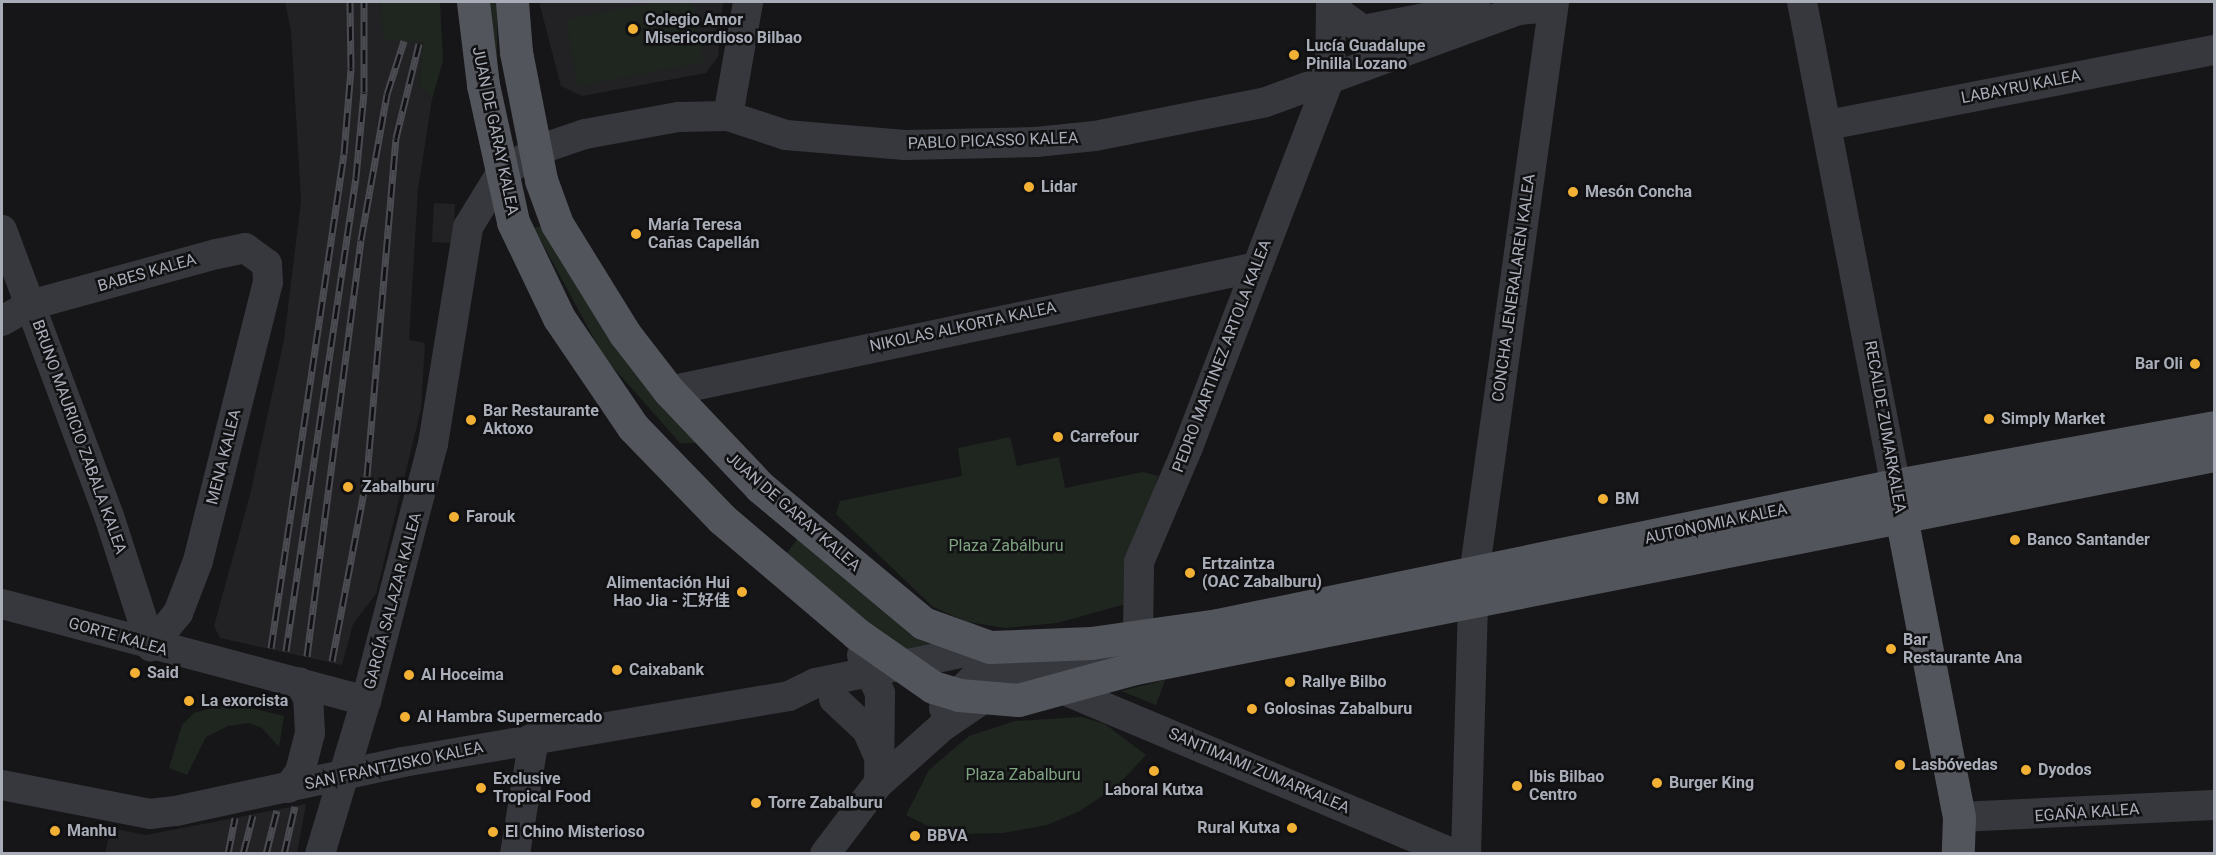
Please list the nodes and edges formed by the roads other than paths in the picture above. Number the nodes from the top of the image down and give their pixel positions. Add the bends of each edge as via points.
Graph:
1 (473, 2) edge
2 (512, 2) edge
3 (748, 2) edge
4 (1476, 2) edge
5 (1802, 2) edge
6 (1331, 4) edge
7 (1553, 4) edge
8 (2214, 50) edge
9 (1330, 78) junction
10 (728, 117) junction
11 (1828, 125) junction
12 (535, 151) junction
13 (500, 175) junction
14 (2, 230) edge
15 (263, 258) joint
16 (1257, 267) junction
17 (30, 305) junction
18 (2, 321) edge
19 (669, 391) junction
20 (2214, 427) edge
21 (2214, 455) edge
22 (1898, 501) junction
23 (1474, 589) junction
24 (2, 604) edge
25 (923, 623) junction
26 (851, 633) junction
27 (1138, 638) junction
28 (1220, 638) junction
29 (1091, 643) junction
30 (151, 646) junction
31 (990, 647) junction
32 (885, 678) junction
33 (299, 682) junction
34 (963, 682) junction
35 (832, 690) junction
36 (1064, 690) junction
37 (366, 701) junction
38 (534, 738) junction
39 (403, 762) junction
40 (879, 770) junction
41 (342, 777) junction
42 (2, 785) edge
43 (288, 788) junction
44 (2214, 805) edge
45 (1959, 818) junction
46 (320, 854) edge
47 (515, 854) edge
48 (825, 854) edge
49 (1455, 854) edge
50 (1466, 854) edge
51 (1958, 854) edge

1 - 13 main road, JUAN DE GARAY KALEA via 476,45
2 - 12 main road, JUAN DE GARAY KALEA via 516,52
3 - 10 street
4 - 6 street via 1456,12 1363,30
5 - 11 street, RECALDE ZUMARKALEA
6 - 9 street
7 - 9 street, PABLO PICASSO KALEA via 1519,10
7 - 23 street, CONCHA JENERALAREN KALEA
8 - 11 street, LABAYRU KALEA
9 - 10 street, PABLO PICASSO KALEA via 1266,102 1036,142 905,145 798,136
9 - 16 street, PEDRO MARTINEZ ARTOLA KALEA
10 - 12 street, PABLO PICASSO KALEA via 668,119 585,134
11 - 22 street, RECALDE ZUMARKALEA
12 - 13 street, PABLO PICASSO KALEA
12 - 19 main road, JUAN DE GARAY KALEA via 557,224 625,334
13 - 26 main road, JUAN DE GARAY KALEA via 513,222 560,318 633,427 722,519 818,598
13 - 37 street, GARCÍA SALAZAR KALEA via 468,227 433,444
14 - 17 street, BRUNO MAURICIO ZABALA KALEA
15 - 17 street, BABES KALEA via 245,248
15 - 30 street, MENA KALEA via 268,282 198,561 182,607
16 - 19 street, NIKOLAS ALKORTA KALEA
16 - 27 street, PEDRO MARTINEZ ARTOLA KALEA via 1139,562
17 - 18 street, BABES KALEA
17 - 30 street, BRUNO MAURICIO ZABALA KALEA via 109,516
19 - 25 main road, JUAN DE GARAY KALEA via 760,487
20 - 22 main road, AUTONOMIA KALEA
21 - 22 main road, AUTONOMIA KALEA
22 - 23 main road, AUTONOMIA KALEA
22 - 45 main road, RECALDE ZUMARKALEA
23 - 28 main road, AUTONOMIA KALEA
23 - 50 street, CONCHA JENERALAREN KALEA
24 - 30 street, GORTE KALEA
25 - 31 main road, JUAN DE GARAY KALEA
25 - 34 street
26 - 32 main road, JUAN DE GARAY KALEA
26 - 35 street via 846,659
27 - 28 main road, JUAN DE GARAY KALEA
27 - 29 main road, JUAN DE GARAY KALEA
27 - 34 street via 1078,666 1014,678
28 - 36 main road
29 - 31 main road, JUAN DE GARAY KALEA
29 - 34 street
30 - 33 street, GORTE KALEA
31 - 34 street
32 - 34 main road, JUAN DE GARAY KALEA
32 - 35 street, SAN FRANTZISKO KALEA
32 - 40 street
33 - 37 street, GORTE KALEA
33 - 43 street via 308,699 310,733 300,772
34 - 36 main road via 1018,700
34 - 40 street
35 - 38 street, SAN FRANTZISKO KALEA
35 - 40 street via 867,730
36 - 49 street, SANTIMAMI ZUMARKALEA
37 - 39 street via 373,744 383,757
37 - 41 street, GARCÍA SALAZAR KALEA
38 - 39 street, SAN FRANTZISKO KALEA
38 - 47 street
39 - 41 street, SAN FRANTZISKO KALEA
40 - 48 street
41 - 43 street, SAN FRANTZISKO KALEA
41 - 46 street, GARCÍA SALAZAR KALEA
42 - 43 street, SAN FRANTZISKO KALEA via 150,814
44 - 45 street, EGAÑA KALEA
45 - 51 main road, RECALDE ZUMARKALEA

